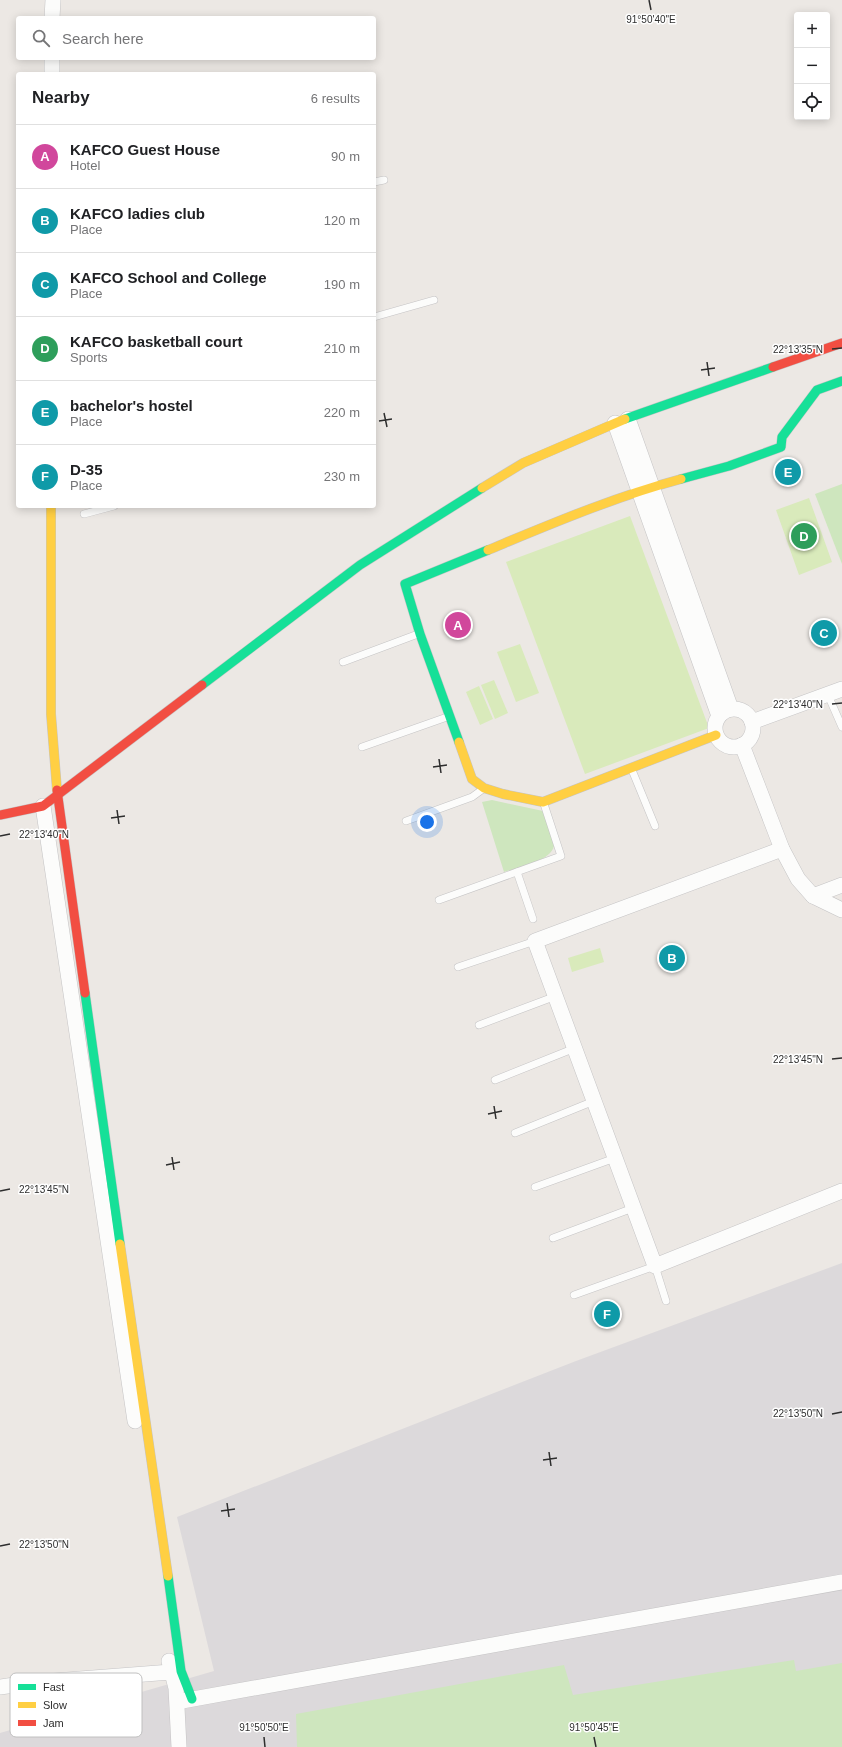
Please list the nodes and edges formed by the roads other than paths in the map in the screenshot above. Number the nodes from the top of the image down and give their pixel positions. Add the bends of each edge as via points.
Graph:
1 (53, 0) edge
2 (52, 16) edge
3 (52, 60) edge
4 (52, 72) edge
5 (384, 180) dead end
6 (376, 182) edge
7 (434, 300) dead end
8 (376, 315) edge
9 (842, 343) edge
10 (842, 381) edge
11 (621, 421) junction
12 (645, 489) junction
13 (51, 508) edge
14 (101, 508) edge
15 (84, 514) dead end
16 (420, 634) junction
17 (344, 662) dead end
18 (842, 689) edge
19 (828, 695) junction
20 (725, 713) junction
21 (450, 716) junction
22 (752, 722) junction
23 (842, 728) edge
24 (716, 735) junction
25 (742, 745) junction
26 (362, 747) dead end
27 (631, 768) junction
28 (484, 788) junction
29 (56, 796) junction
30 (543, 802) junction
31 (43, 806) junction
32 (0, 815) edge
33 (406, 821) dead end
34 (655, 826) dead end
35 (782, 849) junction
36 (517, 872) junction
37 (842, 885) edge
38 (813, 896) junction
39 (439, 900) dead end
40 (842, 910) edge
41 (533, 919) dead end
42 (535, 941) junction
43 (458, 967) dead end
44 (556, 996) junction
45 (479, 1025) dead end
46 (575, 1048) junction
47 (495, 1080) dead end
48 (594, 1101) junction
49 (515, 1133) dead end
50 (615, 1158) junction
51 (535, 1187) dead end
52 (842, 1191) edge
53 (633, 1208) junction
54 (553, 1238) dead end
55 (654, 1266) junction
56 (574, 1295) dead end
57 (666, 1301) dead end
58 (842, 1582) edge
59 (171, 1672) junction
60 (142, 1674) edge
61 (10, 1686) edge
62 (0, 1687) edge
63 (192, 1699) junction
64 (176, 1702) junction
65 (179, 1747) edge

1 - 2 street
3 - 4 street
5 - 6 lane
7 - 8 lane
9 - 11 street
10 - 12 street via 817,390 782,437 780,447 730,466
11 - 12 street
11 - 29 street via 523,463 360,564
12 - 16 street via 533,530 405,584
12 - 20 street
13 - 29 street via 51,714
14 - 15 lane
16 - 17 lane
16 - 21 street
18 - 19 street
19 - 22 street
19 - 23 lane
20 - 22 street via 744,712
20 - 24 street via 716,722
21 - 26 lane
21 - 28 street via 472,779
22 - 25 street via 752,736
24 - 25 street via 724,744 736,747
24 - 27 street
25 - 35 street
27 - 30 street
27 - 34 lane
28 - 30 street
28 - 33 lane via 472,797
29 - 31 street
29 - 63 street via 181,1671
30 - 36 lane via 560,856
31 - 32 street
31 - 59 street
35 - 38 street via 798,879
35 - 42 street
36 - 39 lane
36 - 41 lane
37 - 38 street
38 - 40 street
42 - 43 lane
42 - 44 street
44 - 45 lane
44 - 46 street
46 - 47 lane
46 - 48 street
48 - 49 lane
48 - 50 street
50 - 51 lane
50 - 53 street
52 - 55 street
53 - 54 lane
53 - 55 street
55 - 56 lane
55 - 57 lane
58 - 63 street
59 - 60 street
59 - 64 street via 176,1688
61 - 62 street
63 - 64 street
64 - 65 street

